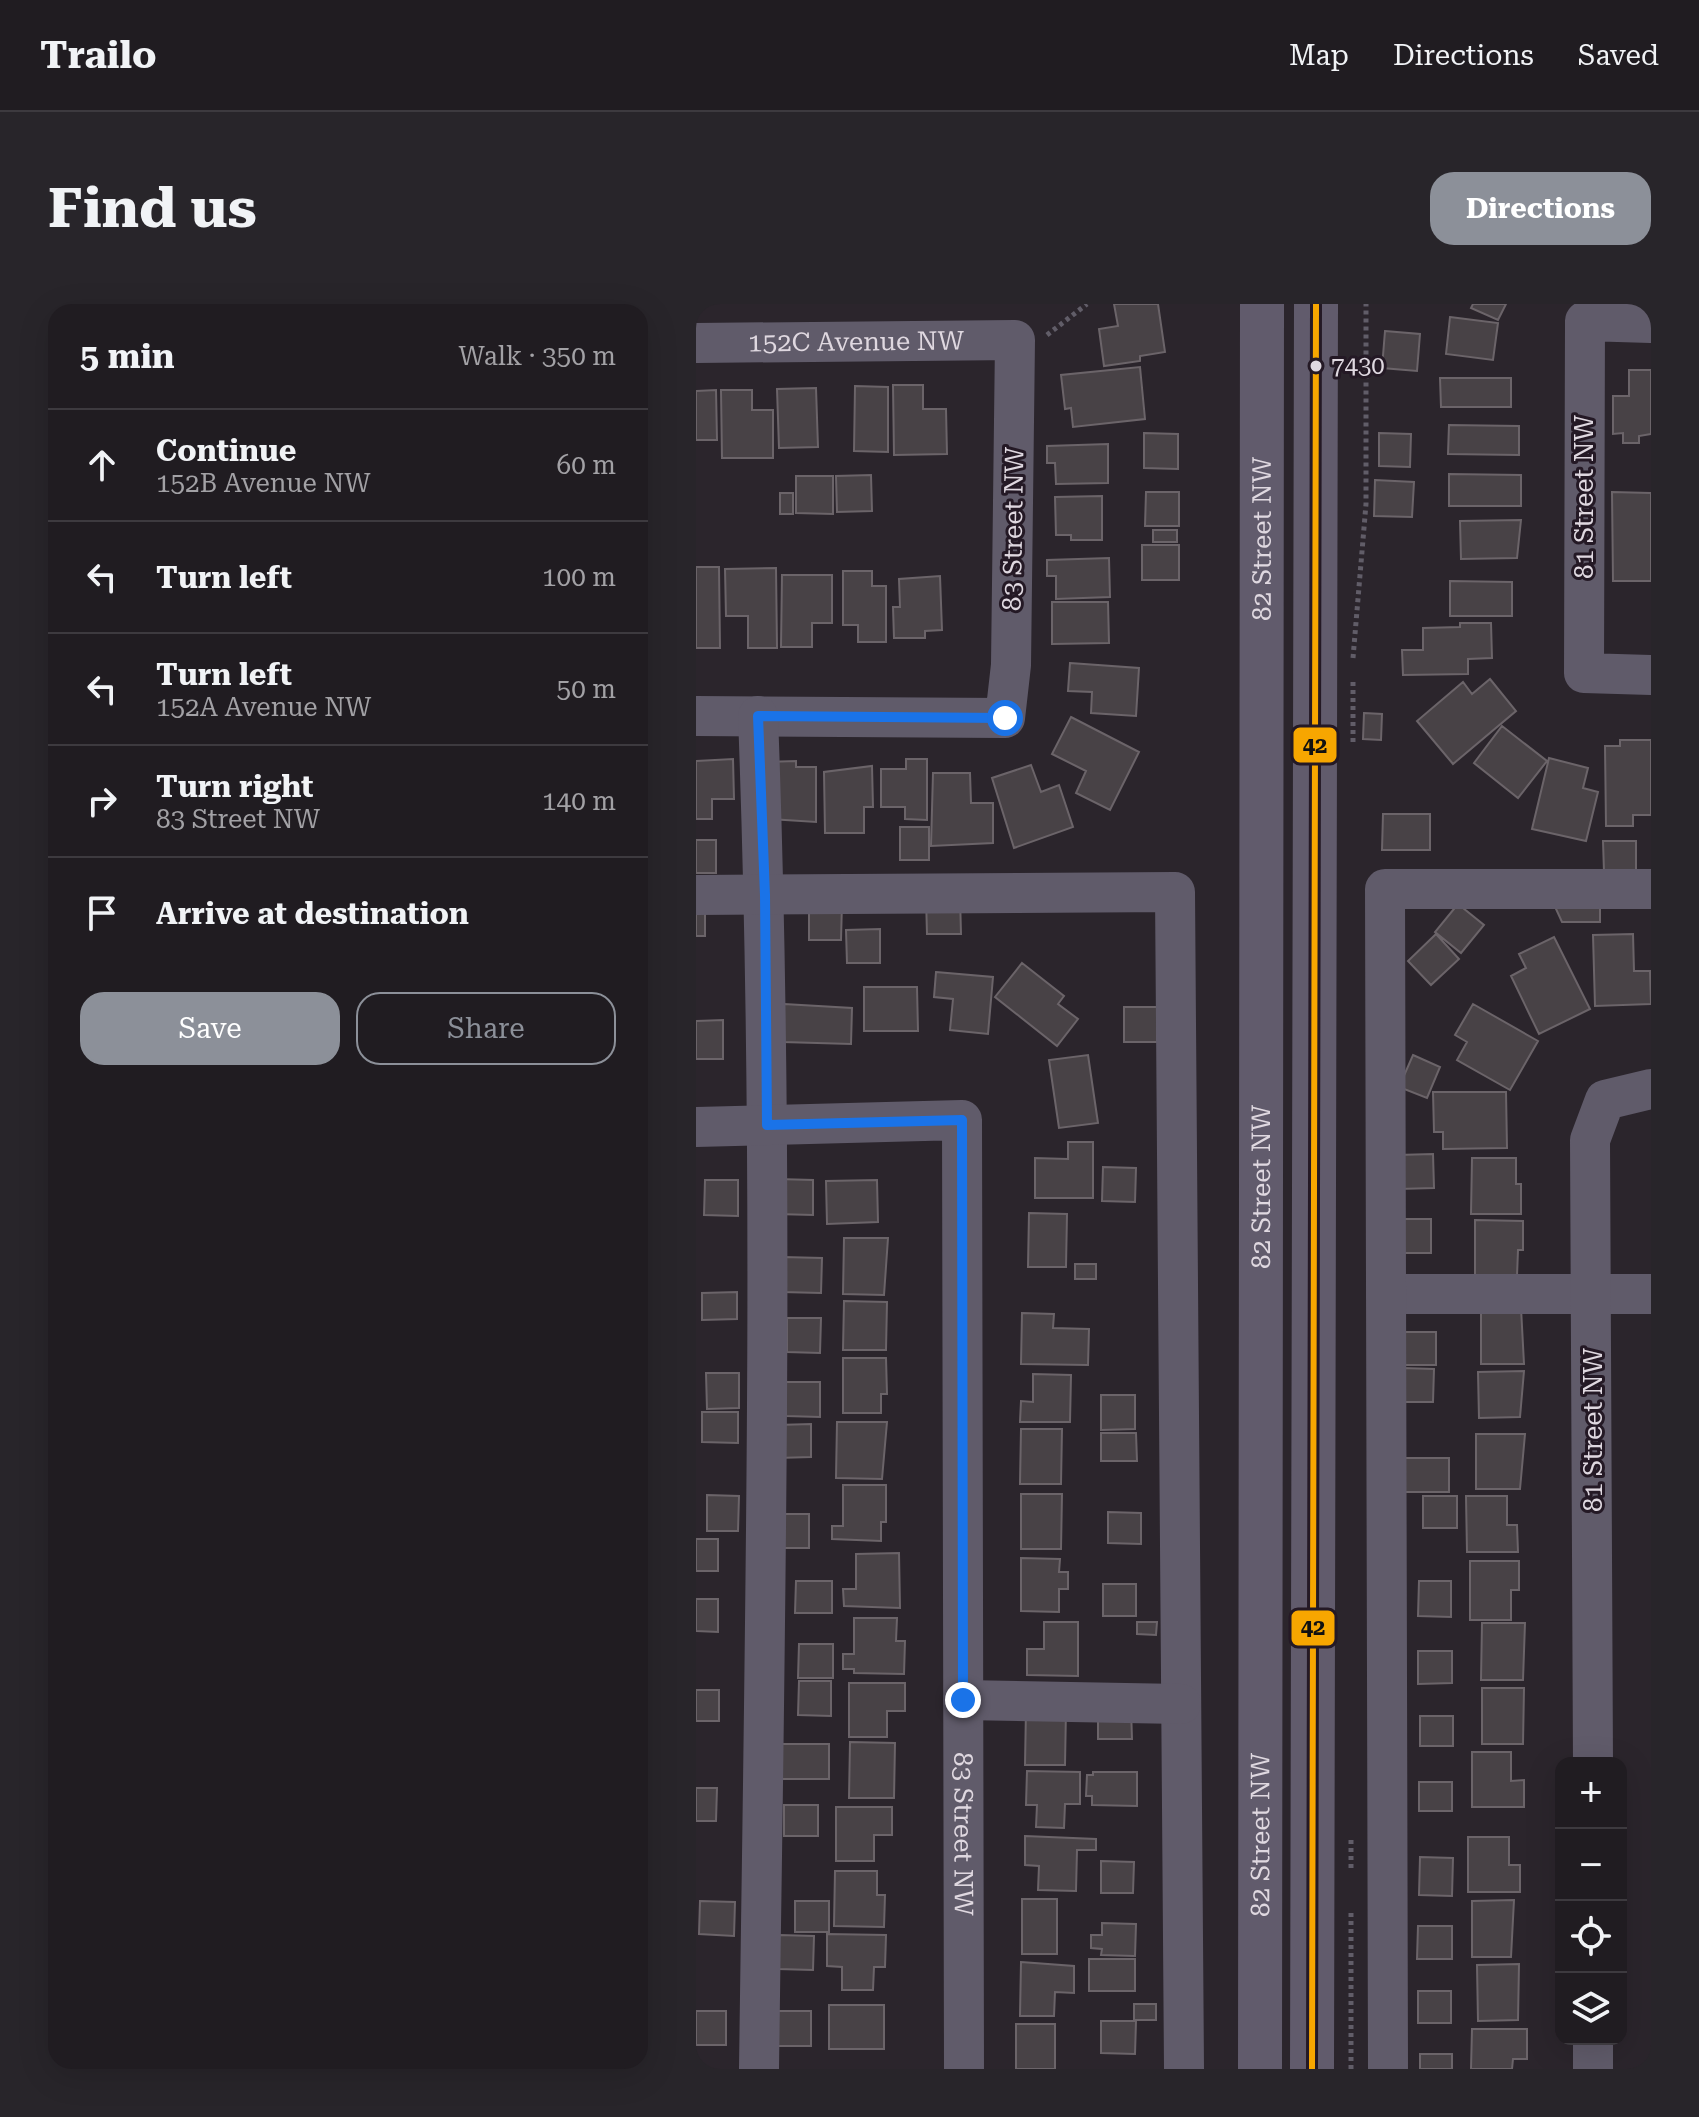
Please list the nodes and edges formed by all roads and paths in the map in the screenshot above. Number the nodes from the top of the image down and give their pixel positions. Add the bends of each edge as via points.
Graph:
1 (1087, 304) edge
2 (1262, 304) edge
3 (1316, 304) edge
4 (1340, 304) edge
5 (1651, 323) edge
6 (1015, 340) junction
7 (696, 343) edge
8 (1315, 641) junction
9 (1651, 675) edge
10 (696, 716) edge
11 (758, 716) junction
12 (1651, 889) edge
13 (696, 895) edge
14 (765, 895) junction
15 (1651, 1089) edge
16 (767, 1125) junction
17 (696, 1127) edge
18 (1386, 1294) junction
19 (1593, 1294) junction
20 (1651, 1294) edge
21 (963, 1700) junction
22 (1181, 1704) junction
23 (1593, 1757) edge
24 (1593, 2045) edge
25 (759, 2069) edge
26 (964, 2069) edge
27 (1184, 2069) edge
28 (1260, 2069) edge
29 (1312, 2069) edge
30 (1388, 2069) edge
31 (1593, 2069) edge

1 - 6 path via 1044,337
2 - 28 main road, 82 Street NW
3 - 8 main road, 82 Street NW
4 - 8 main road via 1337,550
5 - 9 street, 81 Street NW via 1585,321 1584,673
6 - 7 street, 152C Avenue NW
6 - 11 street, 83 Street NW via 1011,665 1005,718
8 - 29 main road, 82 Street NW
10 - 11 street
11 - 14 street
12 - 18 street via 1385,889
13 - 14 street
14 - 16 street
14 - 22 street via 1175,892
15 - 19 street, 81 Street NW via 1605,1100 1590,1140
16 - 17 street
16 - 21 street, 83 Street NW via 962,1120
16 - 25 street
18 - 19 street
18 - 30 street
19 - 20 street
19 - 23 street, 81 Street NW
21 - 22 street
21 - 26 street, 83 Street NW
22 - 27 street
24 - 31 street

